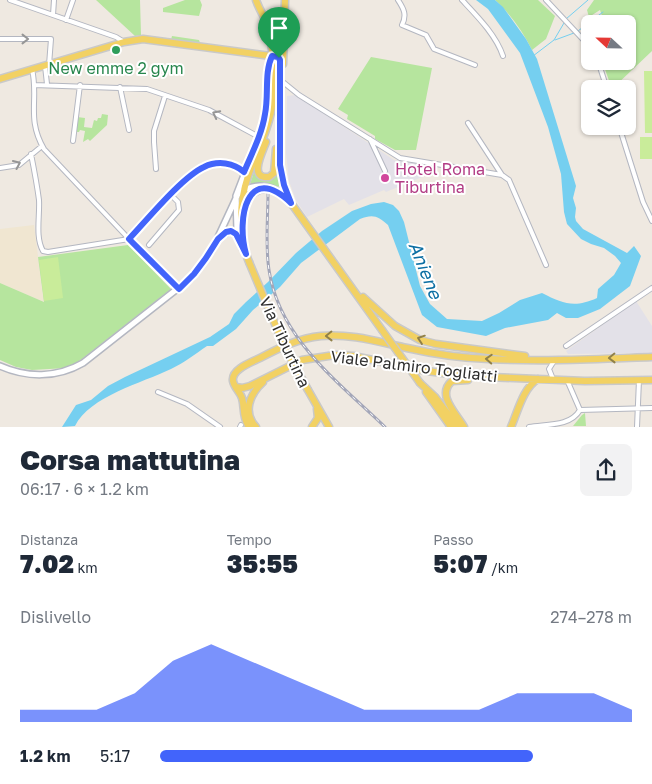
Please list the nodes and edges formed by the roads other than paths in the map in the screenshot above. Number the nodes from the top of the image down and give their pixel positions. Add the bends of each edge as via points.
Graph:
1 (10, 0) edge
2 (54, 0) edge
3 (73, 0) edge
4 (256, 0) edge
5 (285, 0) edge
6 (398, 0) edge
7 (462, 0) edge
8 (546, 0) edge
9 (53, 15) junction
10 (66, 20) junction
11 (581, 36) edge
12 (0, 39) edge
13 (124, 42) junction
14 (272, 56) junction
15 (503, 56) dead end
16 (47, 65) junction
17 (475, 65) dead end
18 (32, 69) junction
19 (0, 79) edge
20 (283, 82) junction
21 (47, 84) junction
22 (34, 85) junction
23 (80, 85) junction
24 (120, 87) junction
25 (280, 95) junction
26 (165, 96) junction
27 (281, 113) junction
28 (468, 123) dead end
29 (267, 127) junction
30 (129, 130) dead end
31 (622, 135) edge
32 (259, 137) junction
33 (370, 139) junction
34 (73, 141) dead end
35 (42, 146) junction
36 (31, 154) junction
37 (0, 168) edge
38 (156, 169) dead end
39 (385, 171) dead end
40 (244, 172) junction
41 (502, 175) junction
42 (245, 189) junction
43 (281, 193) junction
44 (171, 195) junction
45 (236, 196) junction
46 (291, 203) junction
47 (242, 217) junction
48 (652, 221) edge
49 (238, 237) junction
50 (129, 239) junction
51 (218, 239) junction
52 (149, 245) dead end
53 (246, 254) junction
54 (546, 265) dead end
55 (346, 279) junction
56 (652, 288) edge
57 (179, 289) junction
58 (566, 346) dead end
59 (652, 357) edge
60 (538, 360) junction
61 (556, 360) junction
62 (0, 366) edge
63 (271, 375) junction
64 (494, 377) junction
65 (520, 378) junction
66 (538, 379) junction
67 (553, 379) junction
68 (568, 380) junction
69 (639, 380) junction
70 (652, 380) edge
71 (236, 387) junction
72 (158, 392) dead end
73 (526, 393) junction
74 (316, 405) junction
75 (638, 408) junction
76 (652, 408) edge
77 (580, 410) junction
78 (454, 421) edge
79 (569, 424) edge
80 (220, 426) edge
81 (249, 426) edge
82 (256, 426) edge
83 (312, 426) edge
84 (329, 426) edge
85 (458, 426) edge
86 (464, 426) edge
87 (510, 426) edge
88 (529, 426) edge
89 (637, 426) edge

1 - 9 street
2 - 9 street
3 - 10 street
4 - 14 main road, Via Tiburtina via 266,22
5 - 20 main road, Via Tiburtina
6 - 17 street via 404,10 402,25 426,35 434,49
7 - 15 street via 500,46
8 - 11 street
9 - 10 street
10 - 13 street
12 -> 16 street via 51,39
13 - 14 main road via 143,39
13 - 16 main road
14 - 25 main road, Via Tiburtina via 280,60
14 - 29 main road, Via Tiburtina via 273,98
14 - 32 street, Via Tiburtina
16 - 18 main road
16 - 21 street
18 - 19 main road
18 - 22 street
20 - 25 main road, Via Tiburtina
20 - 33 street
21 - 22 street
21 - 23 street
22 - 35 street via 33,118
23 - 24 street
23 - 34 street
24 - 26 street via 145,88
24 - 30 street
25 - 27 main road, Via Tiburtina
32 -> 26 street via 209,110
26 - 38 street via 154,131
27 - 29 main road via 275,171 267,177 259,174 257,166 266,142
27 - 46 main road, Via Tiburtina via 281,169
28 - 41 street
29 - 42 main road, Via Tiburtina
31 - 48 street
32 - 40 street, Via Tiburtina
33 - 39 street
33 - 41 street via 400,158
35 - 36 street
35 - 50 street
37 -> 36 street via 19,165
36 - 50 street via 43,250 48,252
40 - 44 street via 228,164 208,165 192,174
40 - 45 street, Via Tiburtina
41 - 54 street via 509,180
42 - 43 street via 266,186
42 - 45 street
42 - 47 main road, Via Tiburtina
43 - 46 street
43 - 47 street via 267,189 256,192 247,201
44 - 50 street
44 - 52 street via 178,202 178,210
45 - 49 street, Via Tiburtina
45 - 51 street
46 - 55 main road, Via Tiburtina
47 - 53 main road, Via Tiburtina
49 - 51 street via 228,231
49 - 53 street, Via Tiburtina
50 - 57 street
51 - 57 street via 200,267
53 - 74 main road, Via Tiburtina, bridge via 286,350
60 -> 55 main road via 416,338 386,319
55 - 78 main road, bridge via 420,383 436,397
56 - 58 street
57 - 62 street via 96,354 64,372 41,375
59 -> 61 main road, Viale Palmiro Togliatti
60 - 61 main road, Viale Palmiro Togliatti
60 -> 71 main road, Viale Palmiro Togliatti via 458,357 365,339 324,336 289,344 243,367 233,378
61 - 67 street via 549,369
63 - 64 main road, Viale Palmiro Togliatti via 307,358 339,355 439,373
63 - 71 main road, Viale Palmiro Togliatti via 247,387
63 - 82 main road via 249,400 249,417
64 - 65 main road, Viale Palmiro Togliatti
64 - 78 main road via 456,380 450,384 446,397
65 - 66 main road, Viale Palmiro Togliatti
65 - 73 main road
66 - 67 main road, Viale Palmiro Togliatti
66 - 73 main road
67 - 68 main road, Viale Palmiro Togliatti
68 - 69 main road, Viale Palmiro Togliatti
68 - 77 street
69 - 70 main road, Viale Palmiro Togliatti
69 - 75 street
71 - 81 main road
72 - 80 street via 187,404
73 - 87 main road
74 - 83 main road via 318,418
74 - 84 main road, Via Tiburtina
75 - 76 street
75 - 77 street
75 - 89 street
77 - 79 street
78 - 85 main road
78 - 86 main road
79 - 88 street

